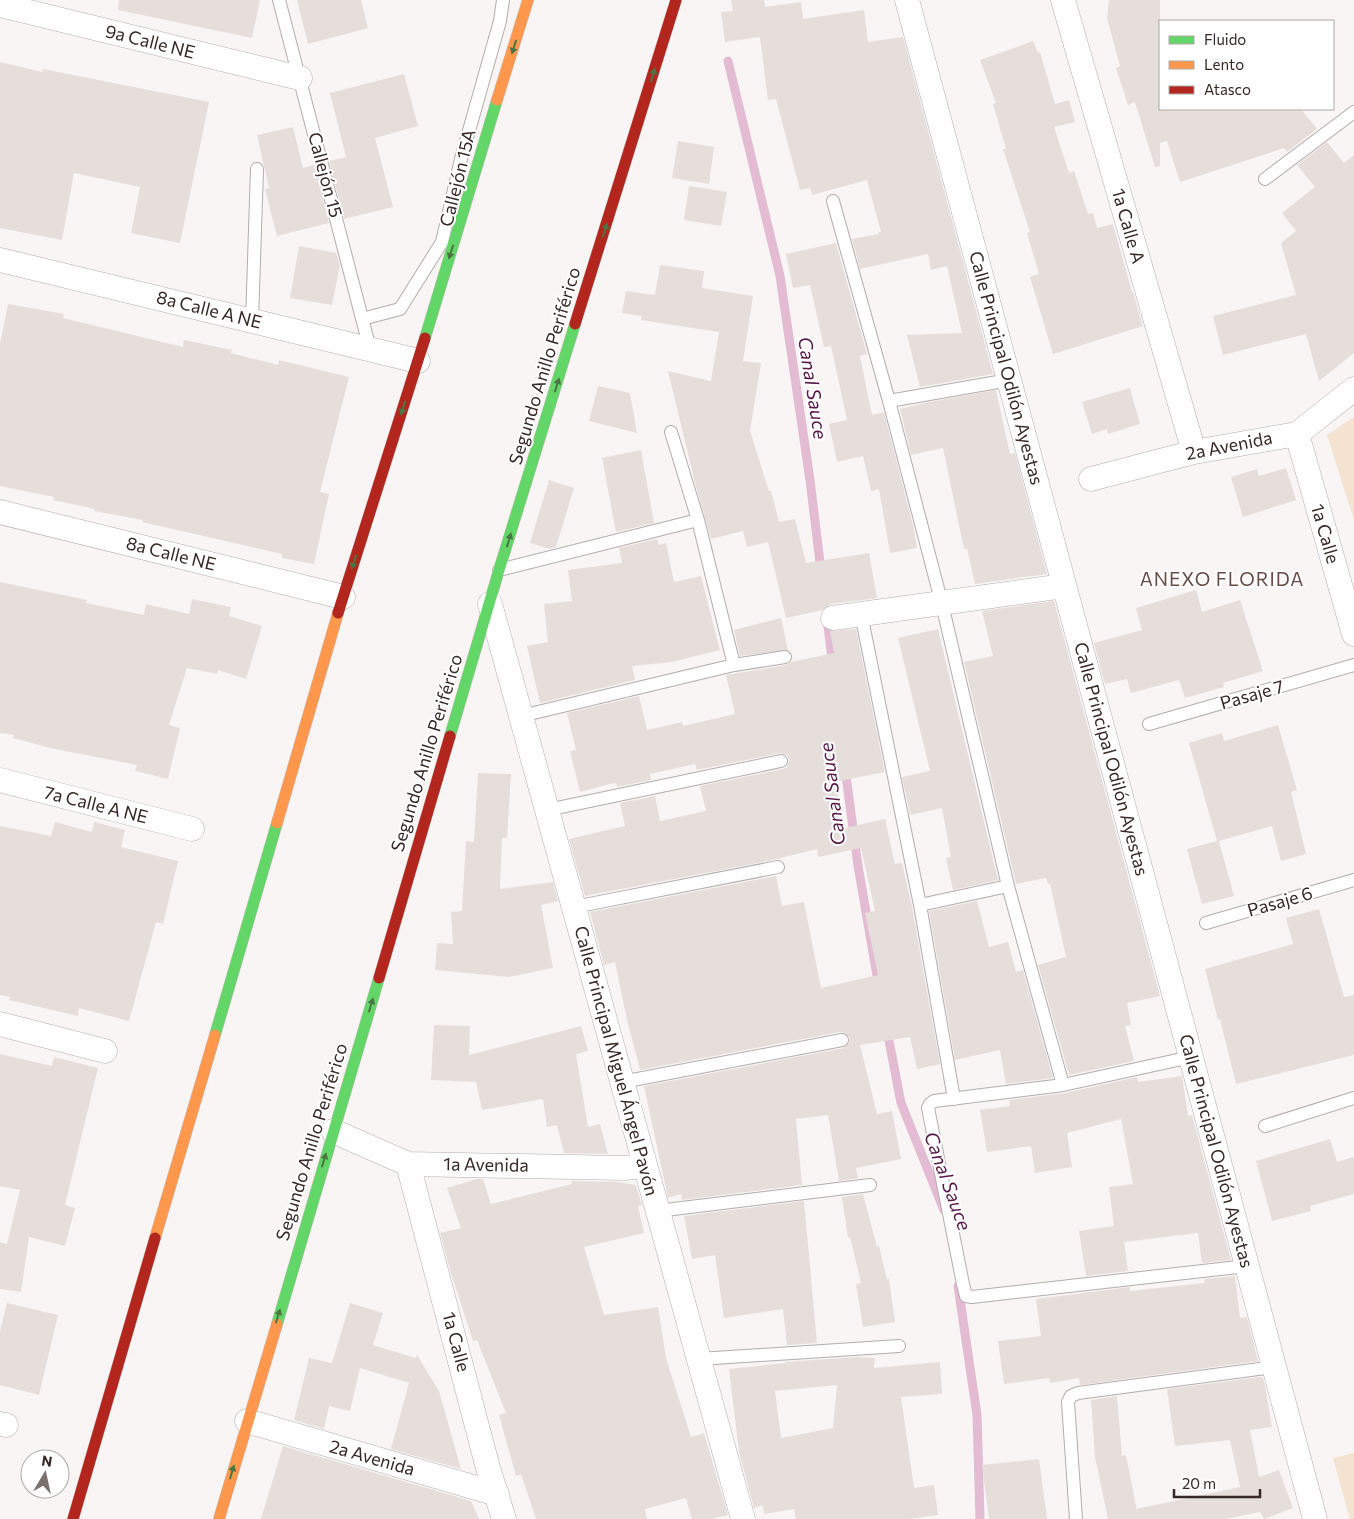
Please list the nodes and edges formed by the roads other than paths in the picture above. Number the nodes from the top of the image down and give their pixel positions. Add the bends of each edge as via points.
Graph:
1 (279, 0) edge
2 (504, 0) edge
3 (528, 0) edge
4 (676, 0) edge
5 (907, 0) edge
6 (1063, 0) edge
7 (0, 5) edge
8 (300, 78) junction
9 (1354, 112) edge
10 (257, 169) dead end
11 (1265, 179) dead end
12 (833, 201) dead end
13 (0, 260) edge
14 (362, 319) junction
15 (252, 321) junction
16 (370, 349) junction
17 (418, 361) junction
18 (1009, 380) junction
19 (1354, 389) edge
20 (889, 401) junction
21 (671, 432) dead end
22 (1297, 434) junction
23 (1194, 452) junction
24 (1092, 479) dead end
25 (0, 512) edge
26 (698, 520) junction
27 (500, 570) junction
28 (1064, 586) junction
29 (343, 597) junction
30 (490, 604) junction
31 (942, 604) junction
32 (861, 614) junction
33 (833, 618) dead end
34 (1354, 634) edge
35 (785, 657) dead end
36 (734, 665) junction
37 (1354, 665) edge
38 (521, 716) junction
39 (1149, 724) dead end
40 (781, 761) dead end
41 (0, 780) edge
42 (547, 810) junction
43 (192, 829) dead end
44 (778, 867) dead end
45 (1354, 880) edge
46 (1008, 886) junction
47 (920, 905) junction
48 (574, 906) junction
49 (1206, 924) dead end
50 (0, 1024) edge
51 (842, 1040) dead end
52 (105, 1051) dead end
53 (1191, 1057) junction
54 (622, 1082) junction
55 (1063, 1085) junction
56 (1354, 1098) edge
57 (954, 1099) junction
58 (1265, 1126) dead end
59 (333, 1131) junction
60 (408, 1164) junction
61 (645, 1166) junction
62 (870, 1185) dead end
63 (657, 1211) junction
64 (1247, 1266) junction
65 (899, 1346) dead end
66 (699, 1359) junction
67 (1274, 1367) junction
68 (247, 1421) junction
69 (497, 1494) junction
70 (73, 1519) edge
71 (219, 1519) edge
72 (504, 1519) edge
73 (743, 1519) edge
74 (1076, 1519) edge
75 (1315, 1519) edge

1 - 8 lane, Callejón 15
2 - 14 lane, Callejón 15A via 442,242 400,309
3 -> 17 main road
27 -> 4 main road, Segundo Anillo Periférico
5 - 18 street, Calle Principal Odilón Ayestas
6 - 23 street, 1a Calle A
7 - 8 street, 9a Calle NE
8 - 14 lane, Callejón 15
9 - 11 lane
10 - 15 lane
12 - 20 lane
13 - 15 street, 8a Calle A NE
14 - 16 lane, Callejón 15
15 - 16 street, 8a Calle A NE
16 - 17 street, 8a Calle A NE
17 -> 29 main road
18 - 20 lane
18 - 28 street, Calle Principal Odilón Ayestas
19 - 22 street, 2a Avenida
20 - 31 lane
21 - 26 lane
22 - 23 street, 2a Avenida
22 - 34 street, 1a Calle
23 - 24 street, 2a Avenida
25 - 29 street, 8a Calle NE
26 - 27 lane
26 - 36 lane
27 - 30 main road, Segundo Anillo Periférico
28 - 31 street
28 - 53 street, Calle Principal Odilón Ayestas
29 - 70 main road
30 - 38 street, Calle Principal Miguel Ángel Pavón
59 -> 30 main road, Segundo Anillo Periférico
31 - 32 street
31 - 46 lane
32 - 33 street
32 - 47 lane
35 - 36 lane
36 - 38 lane
37 - 39 lane, Pasaje 7
38 - 42 street, Calle Principal Miguel Ángel Pavón
40 - 42 lane
41 - 43 street, 7a Calle A NE
42 - 48 street, Calle Principal Miguel Ángel Pavón
44 - 48 lane
45 - 49 lane, Pasaje 6
46 - 47 lane
46 - 55 lane
47 - 57 lane
48 - 54 street, Calle Principal Miguel Ángel Pavón
50 - 52 street
51 - 54 lane
53 - 55 lane
53 - 64 street, Calle Principal Odilón Ayestas
54 - 61 street, Calle Principal Miguel Ángel Pavón
55 - 57 lane
56 - 58 lane
57 - 64 lane via 934,1101 928,1108 966,1296
59 - 60 street, 1a Avenida
68 -> 59 main road, Segundo Anillo Periférico
60 - 61 street, 1a Avenida
60 - 69 street, 1a Calle
61 - 63 street, Calle Principal Miguel Ángel Pavón
62 - 63 lane
63 - 66 street, Calle Principal Miguel Ángel Pavón
64 - 67 street, Calle Principal Odilón Ayestas
65 - 66 lane
66 - 73 street, Calle Principal Miguel Ángel Pavón
67 - 74 lane via 1078,1392 1071,1396 1068,1402
67 - 75 street, Calle Principal Odilón Ayestas
68 - 69 street, 2a Avenida
71 -> 68 main road, Segundo Anillo Periférico
69 - 72 street, 1a Calle

